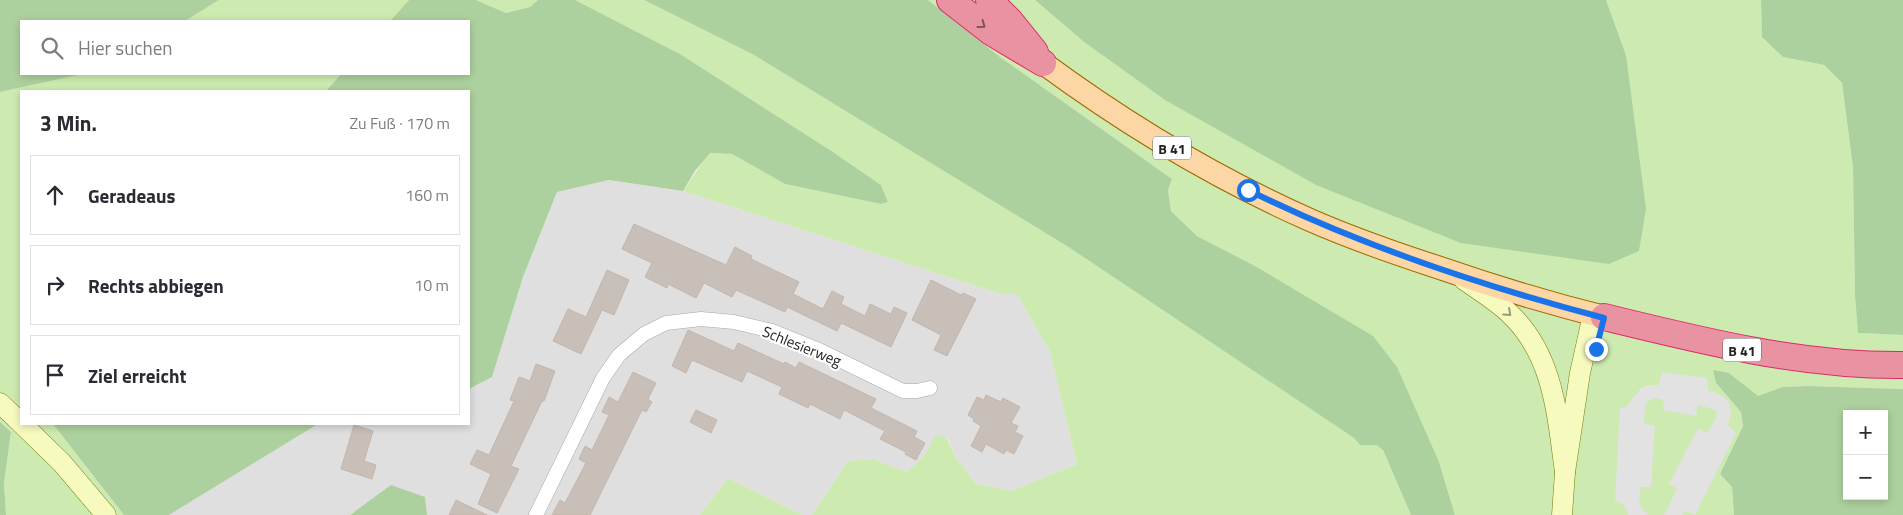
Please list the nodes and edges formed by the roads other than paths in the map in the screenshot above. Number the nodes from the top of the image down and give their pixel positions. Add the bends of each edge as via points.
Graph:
1 (950, 0) edge
2 (989, 0) edge
3 (1043, 63) junction
4 (1455, 273) junction
5 (1599, 316) junction
6 (1903, 365) edge
7 (930, 388) dead end
8 (0, 403) edge
9 (20, 423) edge
10 (22, 425) edge
11 (1565, 472) junction
12 (106, 515) edge
13 (536, 515) edge
14 (1562, 515) edge

1 -> 3 highway, B 41 via 991,32
2 - 3 highway, B 41
3 - 4 main road, B 41 via 1145,133 1248,190 1332,229
4 - 5 main road, B 41
4 -> 11 main road via 1508,313 1526,332 1540,356 1553,391
5 - 6 highway, B 41 via 1754,352 1846,363
5 - 11 main road
7 - 13 street, Schlesierweg via 903,391 819,350 734,322 701,319 666,323 644,334 619,355 603,378
8 - 9 main road
10 - 12 main road via 62,463
11 - 14 main road

